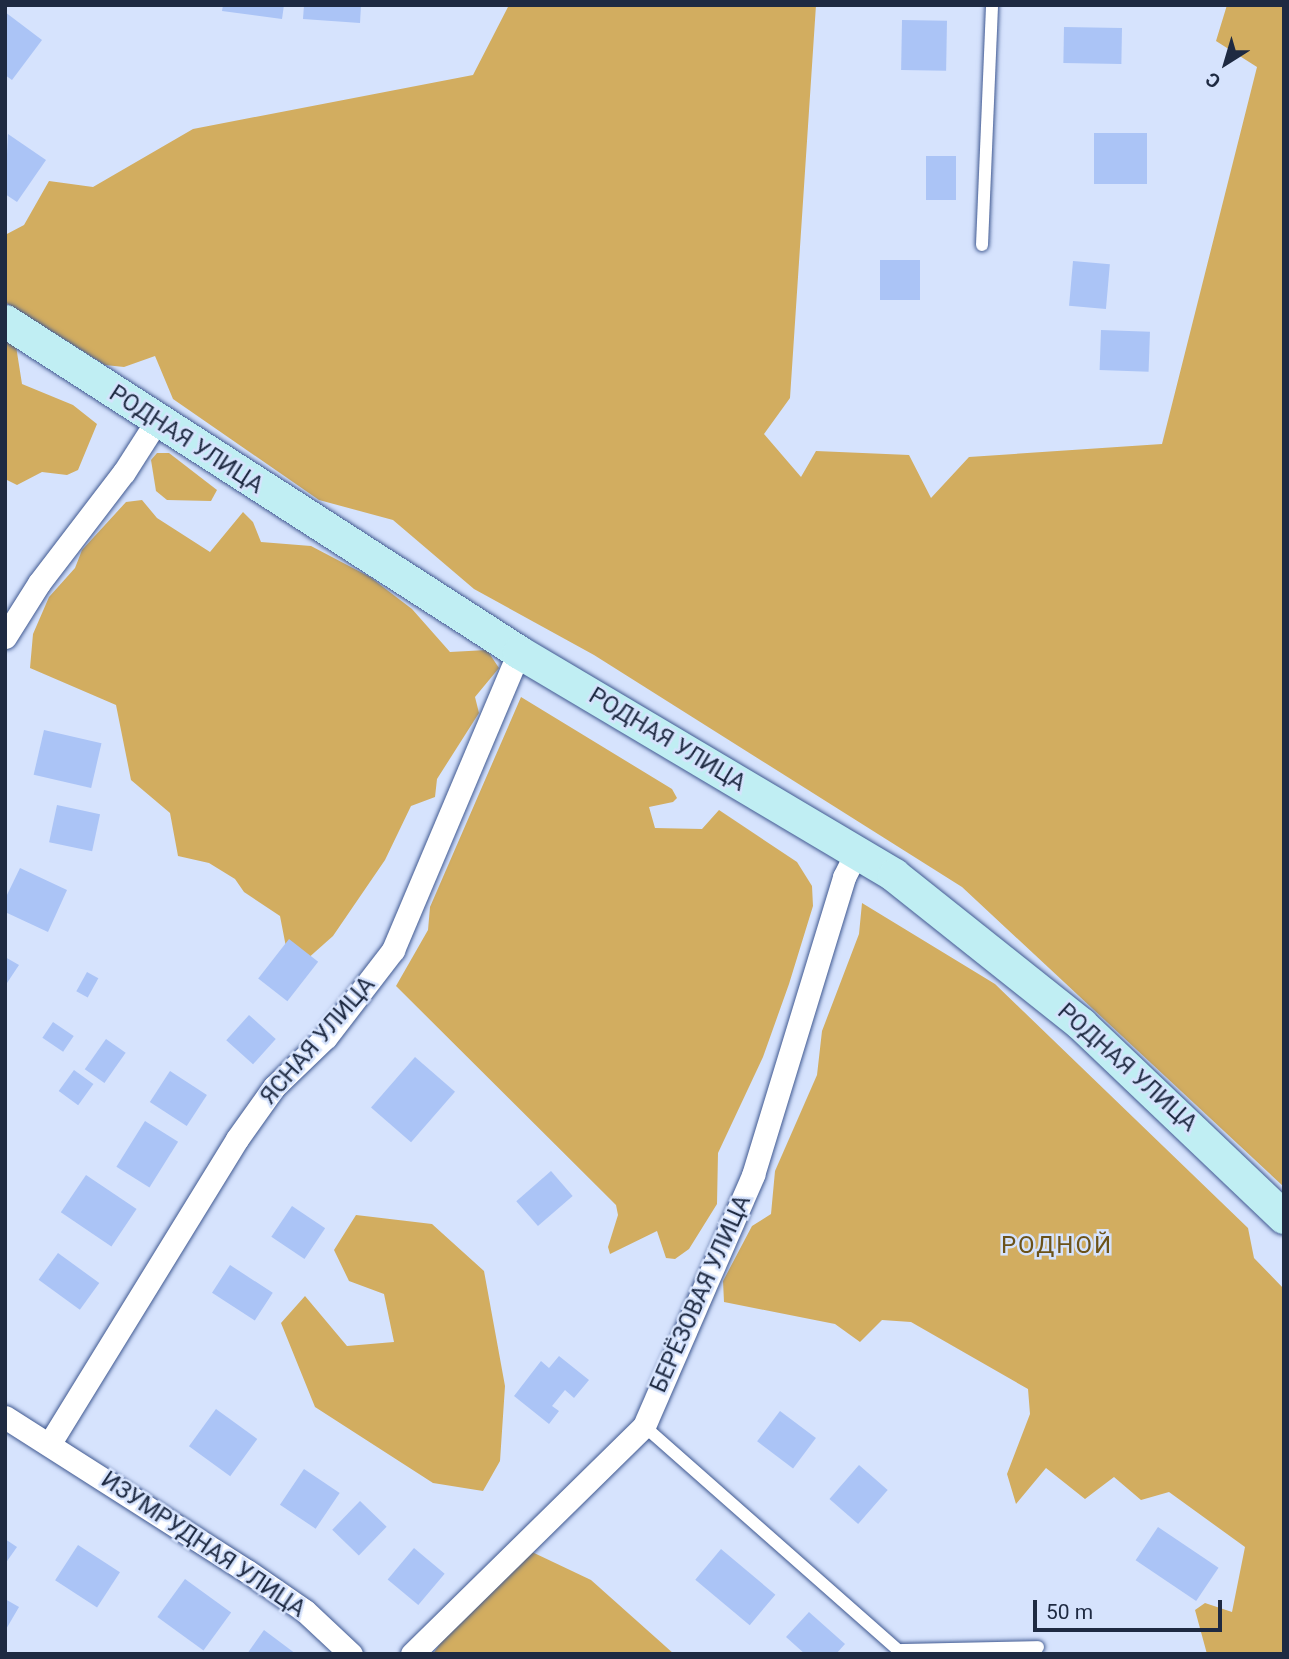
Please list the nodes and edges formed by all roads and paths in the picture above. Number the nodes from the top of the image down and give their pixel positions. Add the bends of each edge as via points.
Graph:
1 (992, 5) edge
2 (982, 245) dead end
3 (5, 321) edge
4 (156, 422) junction
5 (5, 637) edge
6 (519, 653) junction
7 (857, 852) junction
8 (1284, 1217) edge
9 (5, 1417) edge
10 (644, 1426) junction
11 (50, 1443) junction
12 (1038, 1647) dead end
13 (351, 1654) edge
14 (412, 1654) edge

1 - 2 lane
3 - 4 street, РОДНАЯ УЛИЦА
4 - 5 street
4 - 6 street, РОДНАЯ УЛИЦА
6 - 7 street, РОДНАЯ УЛИЦА
6 - 11 street, ЯСНАЯ УЛИЦА via 393,950 365,992 266,1097
7 - 8 street, РОДНАЯ УЛИЦА via 894,875 1082,1024
7 - 10 street, БЕРЁЗОВАЯ УЛИЦА via 844,877 753,1175
9 - 11 street, ИЗУМРУДНАЯ УЛИЦА
10 - 12 lane via 898,1650
10 - 14 street, БЕРЁЗОВАЯ УЛИЦА
11 - 13 street, ИЗУМРУДНАЯ УЛИЦА via 305,1611

